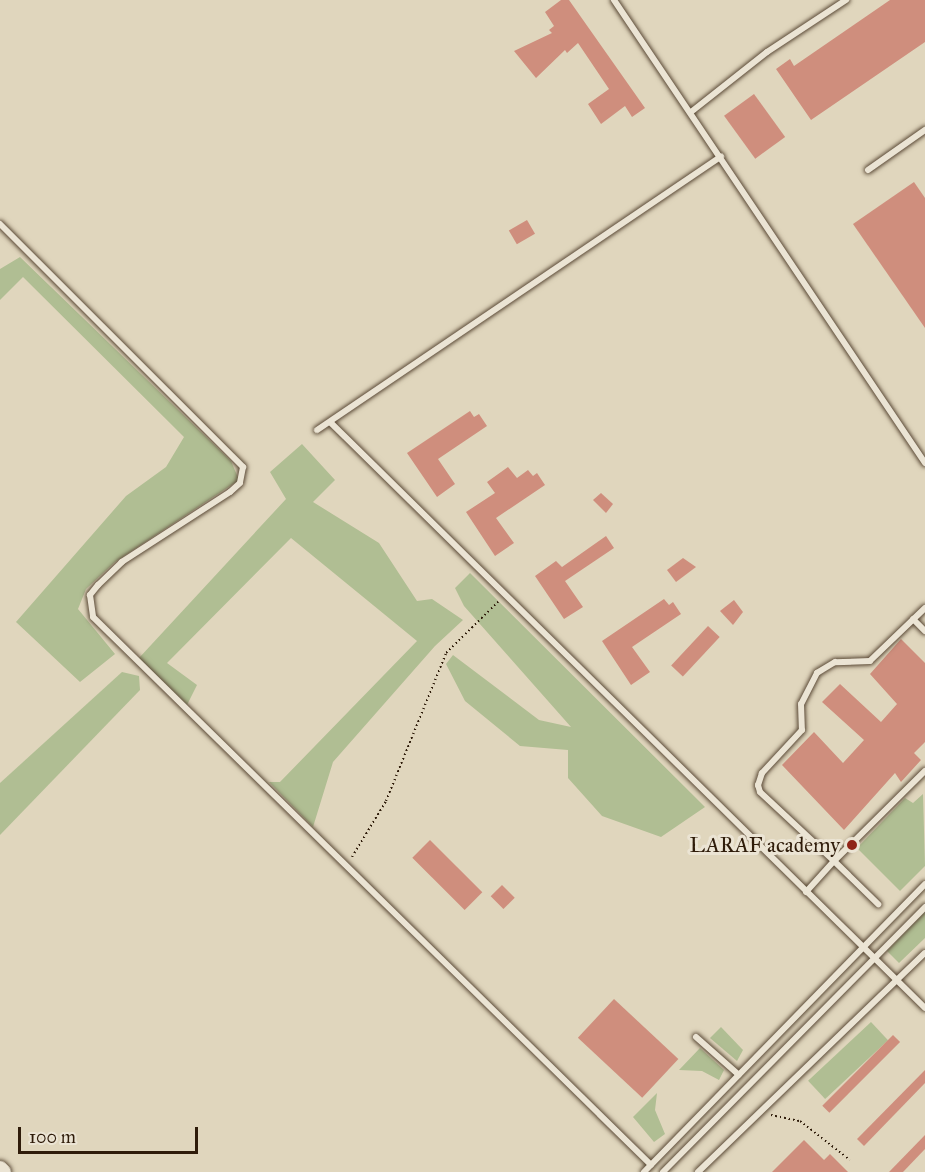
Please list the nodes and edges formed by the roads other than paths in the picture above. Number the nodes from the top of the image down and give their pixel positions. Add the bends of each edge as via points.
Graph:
1 (614, 0) edge
2 (846, 0) edge
3 (691, 112) junction
4 (925, 130) edge
5 (721, 156) junction
6 (868, 170) dead end
7 (0, 225) edge
8 (330, 422) junction
9 (317, 430) dead end
10 (925, 463) edge
11 (925, 608) edge
12 (913, 619) junction
13 (925, 631) edge
14 (924, 775) edge
15 (834, 861) junction
16 (925, 884) edge
17 (806, 892) junction
18 (878, 904) dead end
19 (925, 907) edge
20 (862, 949) junction
21 (925, 953) edge
22 (874, 959) junction
23 (897, 981) junction
24 (925, 1008) edge
25 (696, 1037) dead end
26 (739, 1075) junction
27 (651, 1165) junction
28 (644, 1172) edge
29 (663, 1172) edge
30 (698, 1172) edge

1 - 3 lane
2 - 3 lane via 767,52
3 - 5 lane
4 - 6 lane
5 - 8 lane
5 - 10 lane
7 - 27 lane via 243,467 240,483 230,492 122,562 98,585 90,595 93,617
8 - 9 lane
8 - 17 lane
11 - 12 lane
12 - 13 lane
12 - 15 lane via 870,661 835,662 817,673 801,704 802,730 759,779 760,792
14 - 15 lane
15 - 17 lane
15 - 18 lane
16 - 20 lane
17 - 20 lane
19 - 22 lane
20 - 22 lane
20 - 26 lane
21 - 23 lane
22 - 23 lane
22 - 29 lane
23 - 24 lane
23 - 30 lane
25 - 26 lane
26 - 27 lane
27 - 28 lane

